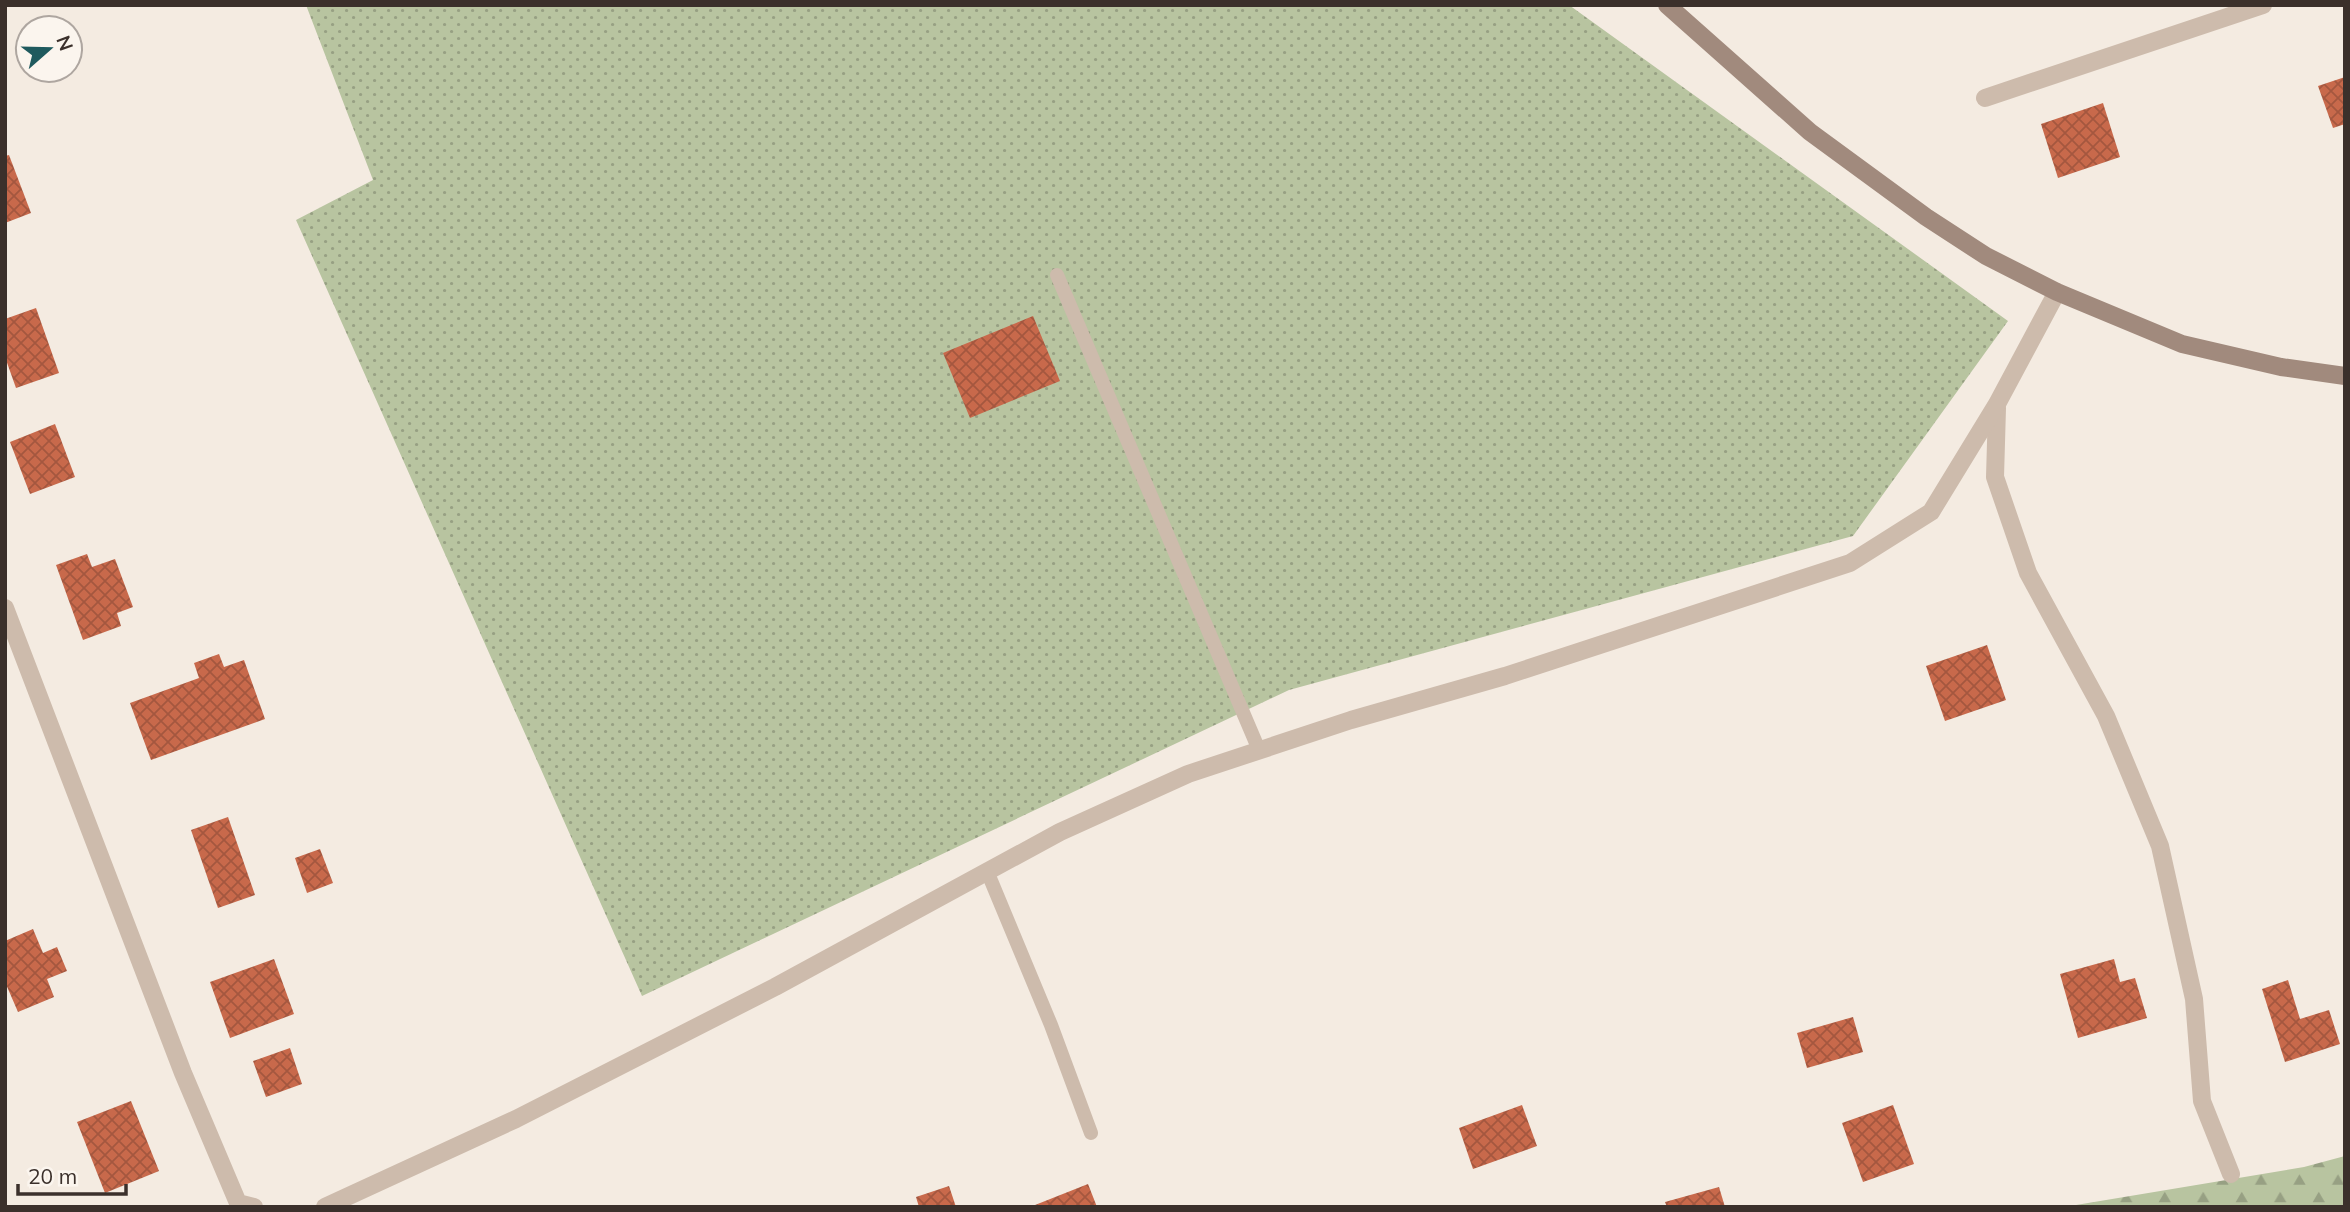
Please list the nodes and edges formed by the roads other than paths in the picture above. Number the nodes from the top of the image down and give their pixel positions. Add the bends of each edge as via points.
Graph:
1 (1667, 5) edge
2 (2263, 5) edge
3 (1984, 98) dead end
4 (1057, 275) dead end
5 (2057, 292) junction
6 (2345, 376) edge
7 (1997, 404) junction
8 (5, 608) edge
9 (1259, 750) junction
10 (988, 871) junction
11 (1091, 1133) dead end
12 (2231, 1174) dead end
13 (242, 1206) edge
14 (325, 1207) edge

1 - 5 main road via 1810,132 1986,256
2 - 3 street
4 - 9 lane
5 - 6 main road via 2182,344
5 - 7 street
7 - 9 street via 1931,512 1850,563 1505,676
7 - 12 street via 1995,477 2028,573 2106,716 2160,846 2194,999 2202,1101
8 - 13 street via 183,1073
9 - 10 street via 1188,774 1059,832
10 - 11 lane
10 - 14 street via 775,987 516,1119

